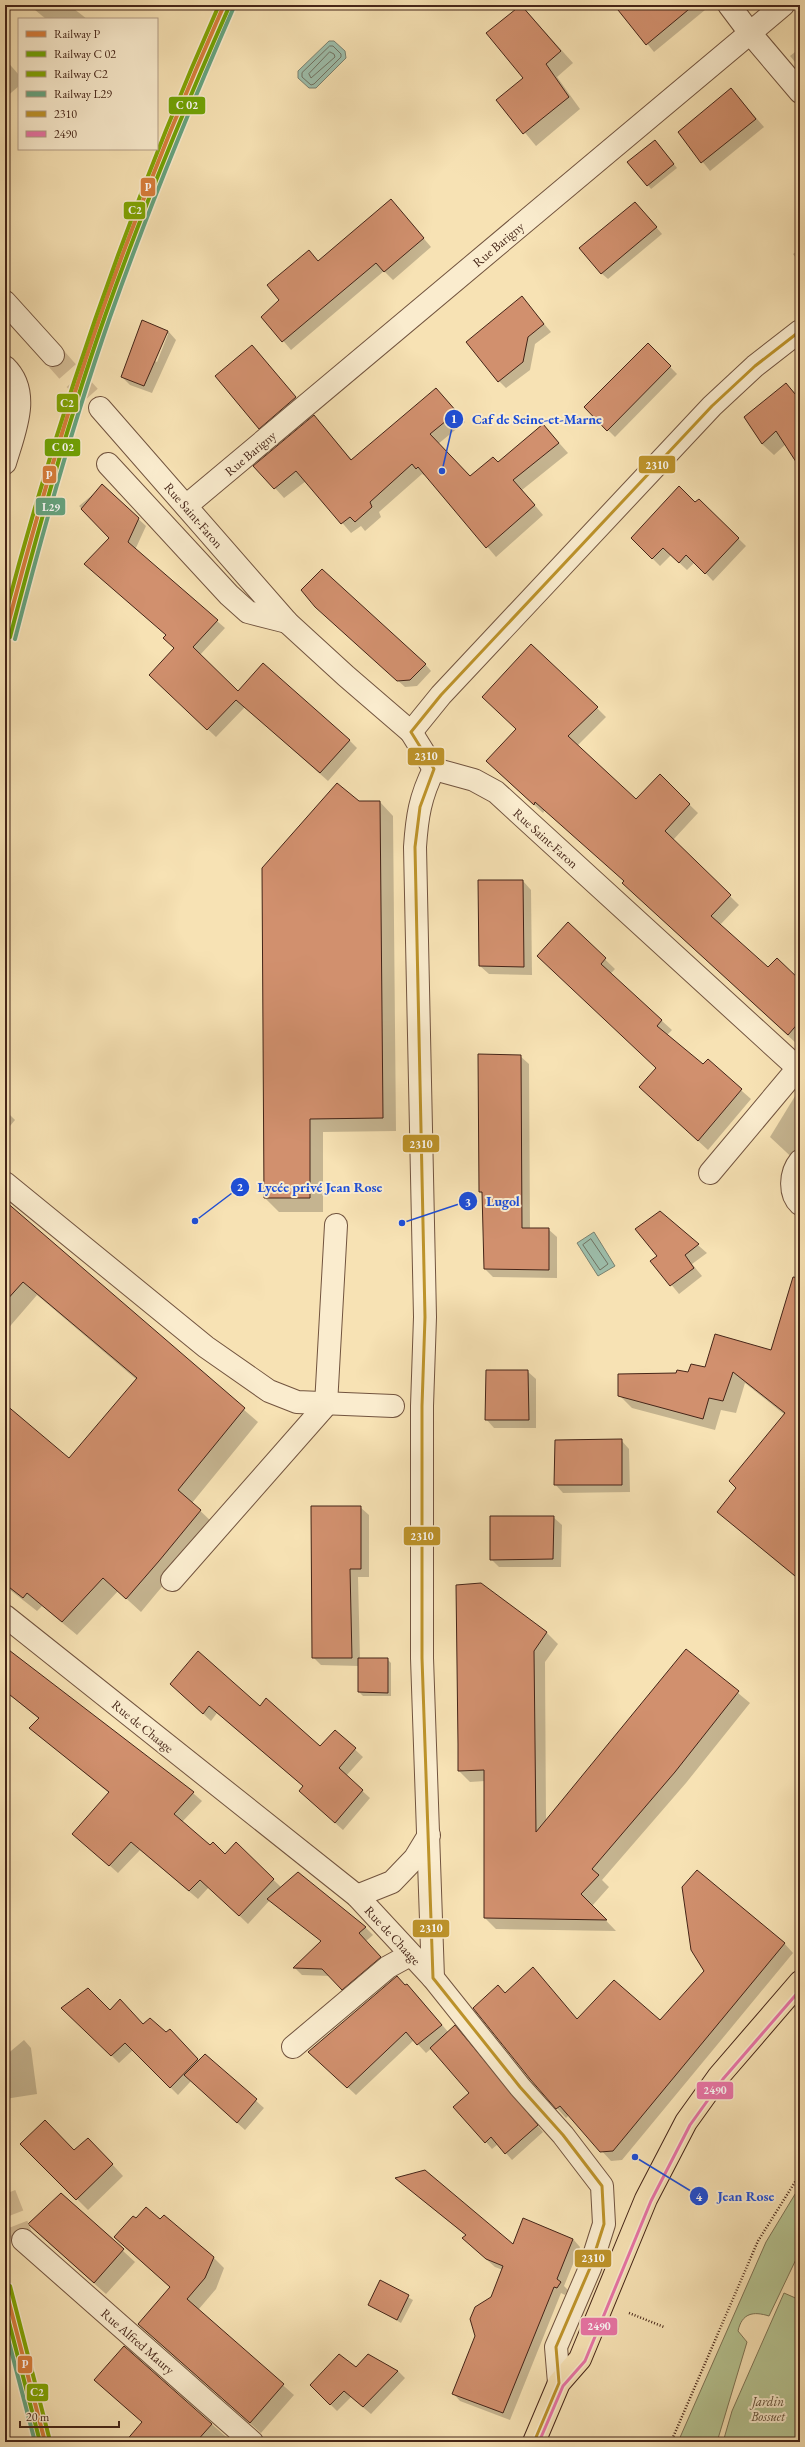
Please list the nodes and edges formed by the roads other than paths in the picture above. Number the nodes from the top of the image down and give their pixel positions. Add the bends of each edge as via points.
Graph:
1 (729, 5) edge
2 (783, 5) edge
3 (750, 33) junction
4 (800, 92) edge
5 (5, 302) edge
6 (800, 331) edge
7 (53, 355) tunnel mouth
8 (5, 367) edge
9 (100, 408) tunnel mouth
10 (5, 463) edge
11 (108, 464) dead end
12 (186, 506) junction
13 (287, 622) junction
14 (411, 732) junction
15 (434, 769) junction
16 (799, 1069) edge
17 (800, 1162) edge
18 (710, 1173) dead end
19 (5, 1183) edge
20 (800, 1204) edge
21 (336, 1225) dead end
22 (326, 1405) junction
23 (393, 1406) dead end
24 (172, 1580) dead end
25 (5, 1616) edge
26 (428, 1835) junction
27 (357, 1896) junction
28 (410, 1955) junction
29 (434, 1978) junction
30 (800, 1982) edge
31 (293, 2048) dead end
32 (23, 2240) tunnel mouth
33 (559, 2383) junction
34 (252, 2442) edge
35 (534, 2442) edge

1 - 3 street
2 - 3 street, Rue Barigny
3 - 4 street
3 - 12 street, Rue Barigny
5 - 7 street
6 - 14 street via 755,366 712,406 441,695
8 - 10 street via 15,377 20,399
9 - 12 street, Rue Saint-Faron
11 - 13 street, Rue Saint-Faron via 243,608 248,612
12 - 13 street, Rue Saint-Faron
13 - 14 street, Rue Saint-Faron
14 - 15 street, Rue Saint-Faron
15 - 16 street, Rue Saint-Faron via 474,780 496,792
15 - 26 street via 424,789 418,812 415,847 425,1317 422,1406 422,1658
16 - 18 street
17 - 20 street via 795,1167 792,1186 794,1199
19 - 22 street via 244,1376 269,1391 297,1402
21 - 22 street
22 - 23 street
22 - 24 street
25 - 27 street, Rue de Chaage
26 - 27 street, Rue de Chaage via 416,1858 392,1882
26 - 29 street
27 - 28 street, Rue de Chaage
28 - 29 street, Rue de Chaage
28 - 31 street via 388,1967
29 - 33 street, Rue de Chaage via 602,2186 604,2224 590,2268 556,2347
30 - 33 main road via 719,2076 686,2122 646,2199 580,2359
32 - 34 street, Rue Alfred Maury
33 - 35 main road

